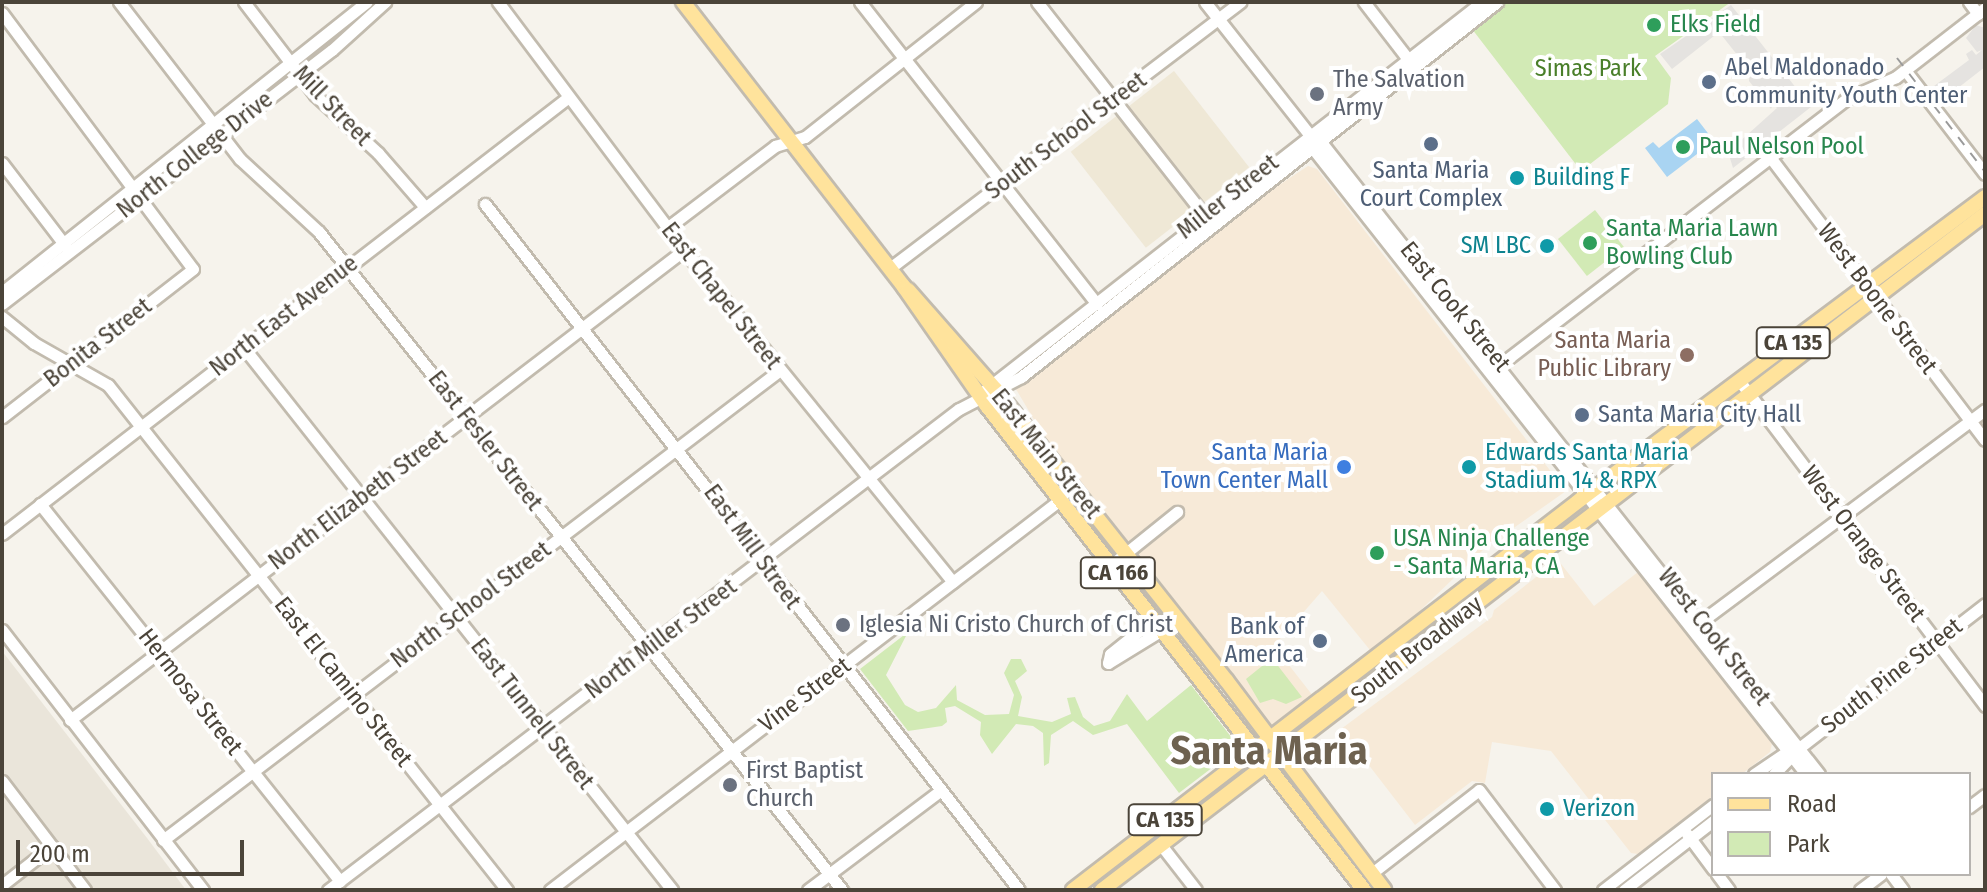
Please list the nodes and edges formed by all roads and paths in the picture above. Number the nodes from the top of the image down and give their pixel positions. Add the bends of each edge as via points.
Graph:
1 (8, 2) edge
2 (119, 2) edge
3 (244, 2) edge
4 (367, 2) edge
5 (385, 2) edge
6 (498, 2) edge
7 (683, 2) edge
8 (860, 2) edge
9 (976, 2) edge
10 (1037, 2) edge
11 (1205, 2) edge
12 (1241, 2) edge
13 (1364, 2) edge
14 (1482, 2) edge
15 (1497, 2) edge
16 (1969, 2) edge
17 (2, 7) edge
18 (1981, 11) edge
19 (2, 13) edge
20 (1219, 19) junction
21 (904, 57) junction
22 (1411, 62) junction
23 (295, 70) junction
24 (1905, 70) junction
25 (566, 99) junction
26 (1113, 100) junction
27 (216, 130) junction
28 (1321, 138) junction
29 (1310, 140) junction
30 (787, 141) junction
31 (1770, 157) junction
32 (2, 163) edge
33 (1985, 174) edge
34 (1003, 184) junction
35 (138, 192) junction
36 (1985, 197) edge
37 (485, 204) dead end
38 (425, 207) junction
39 (1203, 214) junction
40 (1985, 214) edge
41 (667, 228) junction
42 (67, 248) junction
43 (684, 250) junction
44 (1403, 252) junction
45 (348, 266) junction
46 (890, 268) junction
47 (904, 287) junction
48 (2, 292) edge
49 (1872, 292) junction
50 (1094, 300) junction
51 (2, 304) edge
52 (1103, 311) junction
53 (2, 317) edge
54 (582, 327) junction
55 (244, 348) junction
56 (71, 364) junction
57 (1501, 365) junction
58 (780, 370) junction
59 (1489, 371) junction
60 (992, 387) junction
61 (1745, 388) junction
62 (979, 396) junction
63 (1985, 410) edge
64 (2, 417) edge
65 (466, 417) junction
66 (1971, 421) junction
67 (141, 427) junction
68 (1985, 440) edge
69 (679, 448) junction
70 (869, 479) junction
71 (1593, 490) junction
72 (360, 498) junction
73 (1060, 500) junction
74 (40, 504) junction
75 (1604, 504) junction
76 (1177, 512) dead end
77 (1840, 515) junction
78 (2, 534) edge
79 (560, 537) junction
80 (1125, 554) junction
81 (763, 562) junction
82 (1111, 565) junction
83 (259, 575) junction
84 (953, 582) junction
85 (1985, 604) edge
86 (455, 616) junction
87 (1697, 624) junction
88 (2, 630) edge
89 (1936, 642) junction
90 (6, 646) edge
91 (648, 648) junction
92 (158, 653) junction
93 (841, 667) junction
94 (353, 694) junction
95 (1985, 706) edge
96 (70, 720) junction
97 (543, 729) junction
98 (1271, 739) junction
99 (1256, 750) junction
100 (731, 751) junction
101 (1793, 752) junction
102 (1281, 755) junction
103 (1268, 765) junction
104 (252, 770) junction
105 (1758, 772) edge
106 (1776, 772) edge
107 (1805, 772) edge
108 (1817, 772) edge
109 (2, 781) edge
110 (940, 791) junction
111 (441, 807) junction
112 (1711, 807) edge
113 (1309, 819) junction
114 (1711, 822) edge
115 (626, 832) junction
116 (1686, 834) junction
117 (163, 840) junction
118 (1161, 845) junction
119 (52, 846) junction
120 (1711, 866) edge
121 (1372, 873) junction
122 (830, 874) junction
123 (1878, 876) edge
124 (340, 881) junction
125 (2, 885) edge
126 (1358, 888) edge
127 (85, 890) edge
128 (203, 890) edge
129 (328, 890) edge
130 (507, 890) edge
131 (550, 890) edge
132 (672, 890) edge
133 (808, 890) edge
134 (842, 890) edge
135 (1019, 890) edge
136 (1073, 890) edge
137 (1102, 890) edge
138 (1196, 890) edge
139 (1374, 890) edge
140 (1384, 890) edge
141 (1555, 890) edge
142 (1603, 890) edge
143 (1624, 890) edge
144 (1860, 890) edge

1 - 17 street
2 - 27 street, East Fesler Street
3 - 23 street, Mill Street
4 - 23 street, North College Drive
5 - 23 street, North College Drive
6 - 25 street, East Chapel Street
7 - 30 main road, East Main Street / CA 166
8 - 21 street
9 - 21 street
10 - 26 street
11 - 20 street, East Cook Street
12 - 20 street, South School Street
13 - 22 street
14 - 22 street, Miller Street
15 - 22 street, Miller Street
16 - 18 street
18 - 24 street
19 - 35 street
20 - 26 street, South School Street
20 - 29 street, East Cook Street
21 - 30 street via 805,137
21 - 34 street
22 - 28 street, Miller Street
22 - 29 street, Miller Street
23 - 27 street, North College Drive
23 - 38 street, Mill Street
24 - 31 street via 1848,98
24 - 33 street
25 - 38 street, North East Avenue
25 - 41 street, East Chapel Street
26 - 34 street, South School Street
26 - 39 street
27 - 35 street, North College Drive
27 - 45 street, East Fesler Street
28 - 29 street
28 - 44 street, East Cook Street
29 - 39 street, Miller Street
29 - 44 street, East Cook Street
29 - 52 street, Miller Street
30 - 41 street
30 - 46 main road, East Main Street / CA 166
31 - 49 street, West Boone Street
31 - 57 street
32 - 42 street
34 - 46 street, South School Street
34 - 50 street
35 - 42 street, North College Drive
35 - 56 street, Bonita Street via 193,269
36 - 49 main road, South Broadway / CA 135
37 - 54 street, East Mill Street
38 - 45 street, North East Avenue
39 - 50 street, Miller Street
40 - 49 main road, South Broadway / CA 135
41 - 43 street, East Chapel Street
42 - 48 street, North College Drive
42 - 51 street, North College Drive
43 - 54 street, North Elizabeth Street
43 - 58 street, East Chapel Street
44 - 57 street, East Cook Street
44 - 59 street, East Cook Street
45 - 55 street, North East Avenue
45 - 65 street, East Fesler Street
46 - 47 main road, East Main Street / CA 166
47 - 60 main road, East Main Street / CA 166 via 923,302
47 - 62 main road, East Main Street / CA 166
49 - 61 main road, South Broadway / CA 135
49 - 66 street, West Boone Street
50 - 52 street
50 - 60 street, Miller Street
52 - 60 street, Miller Street via 1021,377
53 - 56 street, East El Camino Street
54 - 65 street, North Elizabeth Street
54 - 69 street, East Mill Street
55 - 67 street, North East Avenue
55 - 72 street, East Tunnell Street
56 - 64 street, Bonita Street
56 - 67 street, East El Camino Street via 108,385
57 - 59 street
57 - 71 street, East Cook Street
58 - 69 street, North School Street
58 - 70 street, East Chapel Street
59 - 71 street, East Cook Street
60 - 62 street, North Miller Street
60 - 80 main road, East Main Street / CA 166
61 - 71 main road, South Broadway / CA 135
61 - 75 main road, South Broadway / CA 135
61 - 77 street, West Orange Street
62 - 70 street, North Miller Street
62 - 73 main road, East Main Street / CA 166
63 - 66 street
65 - 72 street, North Elizabeth Street
65 - 79 street, East Fesler Street
66 - 68 street, West Boone Street
66 - 77 street
67 - 74 street, North East Avenue
67 - 83 street, East El Camino Street
69 - 79 street, North School Street
69 - 81 street, East Mill Street
70 - 81 street, North Miller Street
70 - 84 street, East Chapel Street
71 - 75 street, West Cook Street
71 - 98 main road, South Broadway / CA 135
72 - 83 street, North Elizabeth Street
72 - 86 street, East Tunnell Street
73 - 82 main road, East Main Street / CA 166
73 - 84 street, Vine Street
74 - 78 street, North East Avenue
74 - 92 street, Hermosa Street
75 - 87 street, West Cook Street
75 - 102 main road, South Broadway / CA 135
76 - 80 street
77 - 87 street
77 - 89 street, West Orange Street
79 - 86 street, North School Street
79 - 91 street, East Fesler Street
80 - 82 street
80 - 98 main road, East Main Street / CA 166
81 - 91 street, North Miller Street
81 - 93 street, East Mill Street
82 - 99 main road, East Main Street / CA 166
83 - 92 street, North Elizabeth Street
83 - 94 street, East El Camino Street
84 - 93 street, Vine Street
85 - 89 street, South Pine Street
86 - 94 street, North School Street
86 - 97 street, East Tunnell Street
87 - 101 street, West Cook Street
88 - 90 street
89 - 95 street, West Orange Street
89 - 101 street, South Pine Street
90 - 96 street
91 - 97 street, North Miller Street
91 - 100 street, East Fesler Street
92 - 96 street, North Elizabeth Street
92 - 104 street, Hermosa Street
93 - 100 street, Vine Street
93 - 110 street, East Mill Street
94 - 104 street, North School Street
94 - 111 street, East El Camino Street
96 - 117 street
97 - 111 street, North Miller Street
97 - 115 street, East Tunnell Street
98 - 99 main road, South Broadway / CA 135
98 - 102 main road, CA 166
99 - 103 main road, CA 166
99 - 136 main road, CA 135
100 - 115 street, Vine Street
100 - 122 street, East Fesler Street
101 - 105 street, South Pine Street
101 - 106 street, South Pine Street
101 - 107 street, West Cook Street
101 - 108 street, West Cook Street
102 - 103 main road, South Broadway / CA 135
102 - 121 main road, CA 166
103 - 113 main road, CA 166
103 - 118 main road, CA 135
104 - 117 street, North School Street
104 - 124 street, Hermosa Street
109 - 119 street
110 - 122 street
110 - 135 street, East Mill Street
111 - 124 street, North Miller Street
111 - 130 street, East El Camino Street
112 - 116 street
113 - 121 main road via 1361,872
113 - 126 main road, CA 166
114 - 116 street
115 - 131 street, Vine Street
115 - 132 street, East Tunnell Street
116 - 120 street
116 - 142 street
116 - 143 street
117 - 128 street
118 - 137 main road, CA 135
118 - 138 street
119 - 125 street
119 - 127 street
121 - 140 main road, CA 166
121 - 141 street via 1479,790
122 - 133 street
122 - 134 street, East Fesler Street
123 - 144 street
124 - 129 street, North Miller Street
126 - 139 main road via 1367,882

